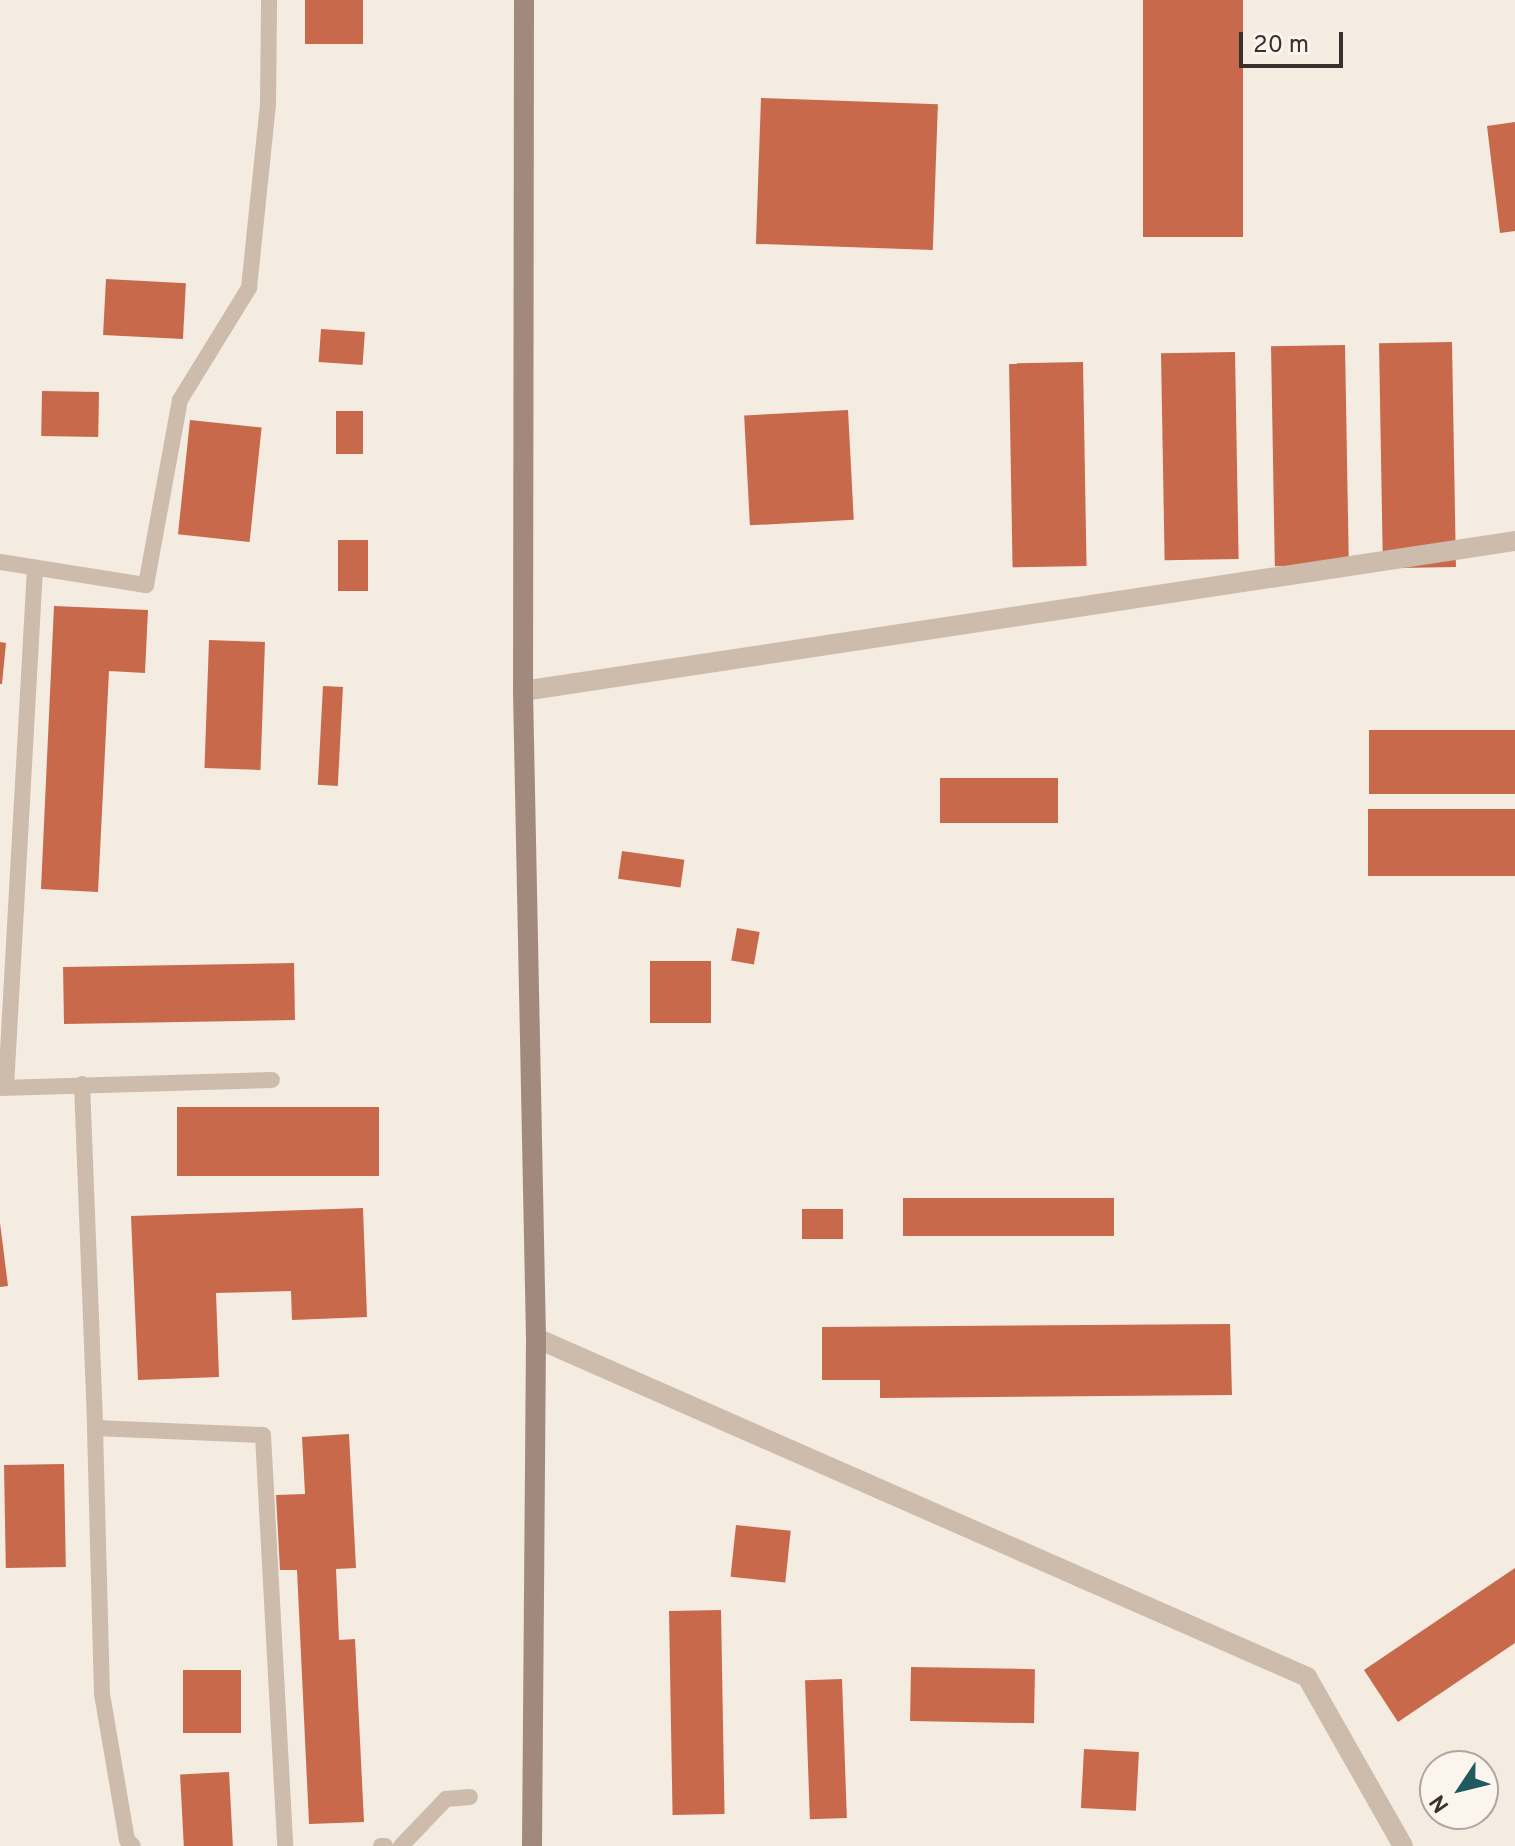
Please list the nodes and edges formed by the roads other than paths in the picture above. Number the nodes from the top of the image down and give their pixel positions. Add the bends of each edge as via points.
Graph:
1 (269, 0) edge
2 (524, 0) edge
3 (1515, 541) edge
4 (0, 562) edge
5 (35, 568) junction
6 (523, 691) junction
7 (272, 1080) dead end
8 (82, 1084) junction
9 (3, 1088) edge
10 (536, 1338) junction
11 (95, 1428) junction
12 (470, 1797) dead end
13 (133, 1846) edge
14 (285, 1846) edge
15 (401, 1846) edge
16 (532, 1846) edge
17 (1403, 1846) edge

1 - 5 lane via 268,104 249,288 180,400 146,585
2 - 6 street
3 - 6 street
4 - 5 lane
5 - 9 lane
6 - 10 street
7 - 8 lane
8 - 9 lane
8 - 11 lane
10 - 16 street
10 - 17 street via 1307,1677
11 - 13 lane via 102,1694 127,1840
11 - 14 lane via 263,1435
12 - 15 lane via 446,1799

